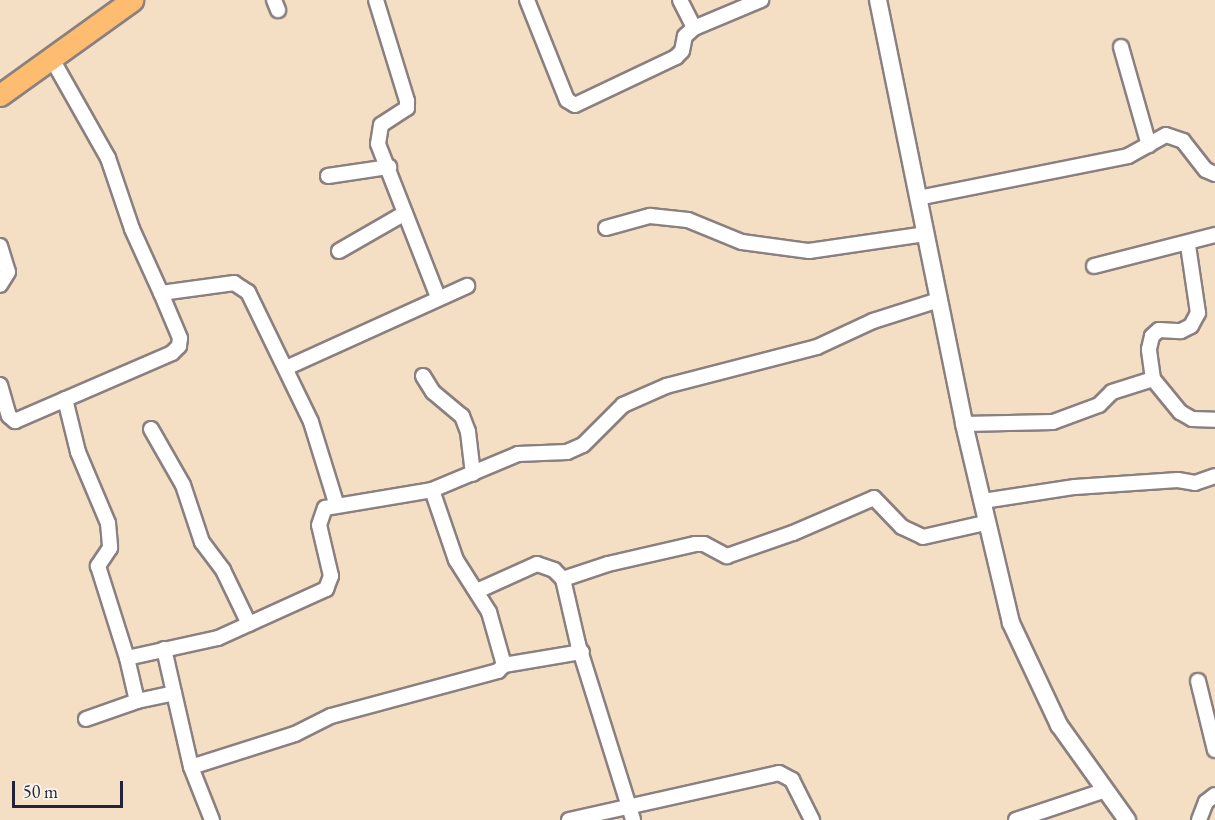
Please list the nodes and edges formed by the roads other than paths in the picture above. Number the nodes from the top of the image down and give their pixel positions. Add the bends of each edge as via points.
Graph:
1 (132, 0) edge
2 (376, 0) edge
3 (527, 0) edge
4 (680, 0) edge
5 (758, 0) edge
6 (879, 0) edge
7 (694, 28) junction
8 (1121, 47) dead end
9 (52, 59) junction
10 (0, 95) edge
11 (1149, 145) junction
12 (388, 167) junction
13 (1215, 174) edge
14 (328, 176) dead end
15 (918, 198) junction
16 (405, 213) junction
17 (606, 228) dead end
18 (925, 234) junction
19 (1215, 236) edge
20 (1188, 244) junction
21 (0, 246) edge
22 (339, 251) dead end
23 (1094, 266) dead end
24 (0, 285) edge
25 (467, 286) dead end
26 (161, 293) junction
27 (438, 297) junction
28 (939, 300) junction
29 (286, 368) junction
30 (423, 376) dead end
31 (1153, 379) junction
32 (0, 385) edge
33 (65, 399) junction
34 (1215, 420) edge
35 (964, 424) junction
36 (151, 429) dead end
37 (473, 474) junction
38 (1215, 476) edge
39 (432, 490) junction
40 (983, 501) junction
41 (336, 503) junction
42 (985, 523) junction
43 (563, 579) junction
44 (477, 591) junction
45 (249, 624) junction
46 (164, 650) junction
47 (582, 652) junction
48 (127, 658) junction
49 (504, 665) junction
50 (1198, 681) dead end
51 (174, 693) junction
52 (137, 701) junction
53 (86, 719) dead end
54 (1215, 750) edge
55 (191, 767) junction
56 (1103, 791) junction
57 (1215, 795) edge
58 (628, 805) junction
59 (212, 820) edge
60 (569, 820) edge
61 (633, 820) edge
62 (812, 820) edge
63 (1016, 820) edge
64 (1127, 820) edge
65 (1200, 820) edge

1 - 9 main road
2 - 12 street via 407,101 407,108 378,130 378,144
3 - 7 street via 567,100 575,105 676,57 682,51 685,36
4 - 7 street
5 - 7 street
6 - 15 street
8 - 11 street
9 - 10 main road
9 - 26 street via 108,158 132,229
11 - 13 street via 1166,135 1175,135 1206,170
11 - 15 street via 1128,156
12 - 14 street
12 - 16 street
15 - 18 street
16 - 22 street
16 - 27 street
17 - 18 street via 650,216 688,220 742,242 809,251
18 - 28 street
19 - 20 street
20 - 23 street
20 - 31 street via 1198,313 1191,326 1181,331 1160,330 1152,336 1149,349
21 - 24 street via 8,273
25 - 27 street
26 - 29 street via 215,283 242,286 270,330
26 - 33 street via 180,338 176,350
27 - 29 street
28 - 35 street
28 - 37 street via 873,321 817,347 666,386 623,405 582,445 567,452 505,457
29 - 41 street via 311,422
30 - 37 street via 433,392 462,416
31 - 34 street via 1180,412 1192,418
31 - 35 street via 1112,393 1090,410 1053,423
32 - 33 street via 13,420
33 - 48 street via 78,452 108,523 110,548 98,566
35 - 40 street
36 - 45 street via 183,484 202,542 223,570
37 - 39 street
38 - 40 street via 1195,483 1178,480 1075,487
39 - 41 street
39 - 44 street via 456,560
40 - 42 street
41 - 45 street via 320,514 331,582 326,589
42 - 43 street via 923,537 902,527 874,498 793,533 726,556 704,544 695,544
42 - 56 street via 1011,623 1029,667 1059,725
43 - 44 street via 554,570 537,564
43 - 47 street
44 - 49 street via 489,612
45 - 46 street via 218,638
46 - 48 street
46 - 51 street
47 - 49 street
47 - 58 street
48 - 52 street
49 - 55 street via 498,671 331,717 295,734
50 - 54 street
51 - 52 street
51 - 55 street
52 - 53 street
55 - 59 street
56 - 63 street
56 - 64 street
57 - 65 street via 1206,801
58 - 60 street
58 - 61 street
58 - 62 street via 779,773 792,780

